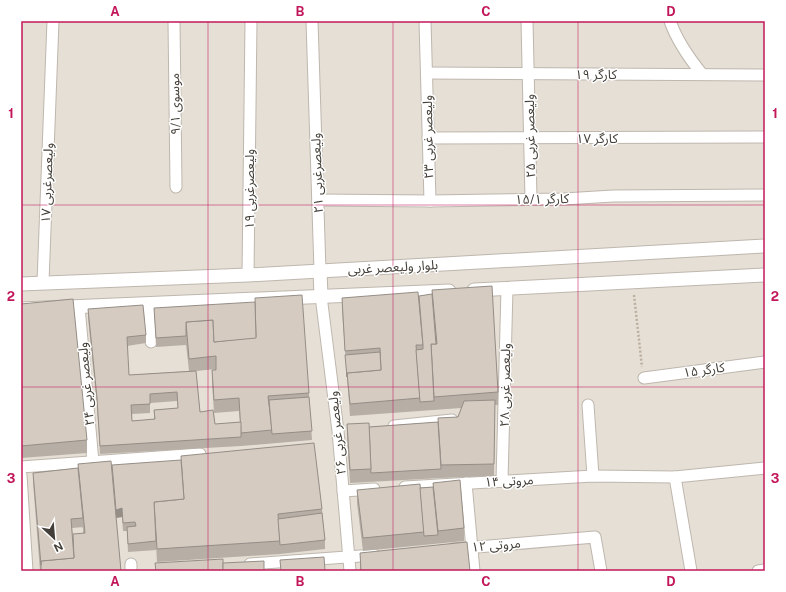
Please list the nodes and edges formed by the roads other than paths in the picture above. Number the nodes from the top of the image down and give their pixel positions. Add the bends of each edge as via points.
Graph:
1 (54, 21) edge
2 (174, 21) edge
3 (251, 21) edge
4 (312, 21) edge
5 (425, 21) edge
6 (527, 21) edge
7 (670, 21) edge
8 (427, 73) junction
9 (528, 73) junction
10 (702, 74) junction
11 (765, 75) edge
12 (765, 137) edge
13 (428, 138) junction
14 (530, 138) junction
15 (176, 187) dead end
16 (765, 195) edge
17 (531, 199) junction
18 (318, 200) junction
19 (430, 201) junction
20 (765, 246) edge
21 (320, 271) junction
22 (248, 275) junction
23 (765, 275) edge
24 (43, 282) junction
25 (21, 284) edge
26 (507, 288) junction
27 (321, 296) junction
28 (149, 304) junction
29 (79, 307) junction
30 (21, 309) edge
31 (151, 342) dead end
32 (765, 362) edge
33 (644, 378) road end
34 (588, 405) dead end
35 (457, 420) edge
36 (382, 427) edge
37 (210, 454) edge
38 (93, 462) junction
39 (21, 467) edge
40 (765, 468) edge
41 (21, 475) edge
42 (593, 476) junction
43 (675, 477) junction
44 (502, 481) junction
45 (466, 483) junction
46 (381, 488) edge
47 (397, 488) edge
48 (343, 491) junction
49 (472, 547) junction
50 (441, 550) edge
51 (387, 554) edge
52 (348, 558) junction
53 (242, 564) edge
54 (273, 567) edge
55 (689, 570) edge
56 (765, 570) edge
57 (27, 571) edge
58 (350, 571) edge
59 (474, 571) edge
60 (601, 571) edge
61 (758, 571) edge

1 - 24 street, ولیعصرغربی ۱۷
2 - 15 street, موسوی ۹/۱
3 - 22 street, ولیعصرغربی ۱۹
4 - 18 street, ولیعصرغربی ۲۱
5 - 8 street, ولیعصر غربی ۲۳
6 - 9 street, ولیعصر غربی ۲۵
7 - 10 street via 679,41
8 - 9 street, کارگر ۱۹
8 - 13 street, ولیعصر غربی ۲۳
9 - 10 street, کارگر ۱۹
9 - 14 street, ولیعصر غربی ۲۵
10 - 11 street, کارگر ۱۹
12 - 14 street, کارگر ۱۷
13 - 14 street, کارگر ۱۷
13 - 19 street, ولیعصر غربی ۲۳
14 - 17 street, ولیعصر غربی ۲۵
16 - 17 street, کارگر ۱۵/۱
17 - 19 street, کارگر ۱۵/۱
18 - 19 street, کارگر ۱۵/۱
18 - 21 street, ولیعصرغربی ۲۱
20 - 21 street, بلوار ولیعصر غربی
21 - 22 street, بلوار ولیعصر غربی
21 - 27 street
22 - 24 street, بلوار ولیعصر غربی
23 - 26 street, بلوار ولیعصر غربی
24 - 25 street, بلوار ولیعصر غربی
26 - 27 street, بلوار ولیعصر غربی
26 - 44 street, ولیعصر غربی ۲۸
27 - 28 street, بلوار ولیعصر غربی
27 - 48 street, ولیعصر غربی ۲۶ via 341,431
28 - 29 street, بلوار ولیعصر غربی
28 - 31 street
29 - 30 street, بلوار ولیعصر غربی
29 - 38 street, ولیعصر غربی ۲۴
32 - 33 street, کارگر ۱۵
34 - 42 street
35 - 36 street
37 - 38 street
38 - 39 street
40 - 43 street, مروتی ۱۴
41 - 57 street
42 - 43 street, مروتی ۱۴
42 - 44 street, مروتی ۱۴
43 - 55 street
44 - 45 street, مروتی ۱۴
45 - 47 street, مروتی ۱۴
45 - 49 street
46 - 48 street
48 - 52 street, ولیعصر غربی ۲۶
49 - 50 street, مروتی ۱۲
49 - 59 street
49 - 60 street, مروتی ۱۲ via 595,537
51 - 52 street
52 - 54 street
52 - 58 street, ولیعصر غربی ۲۶
53 - 54 street
56 - 61 street

